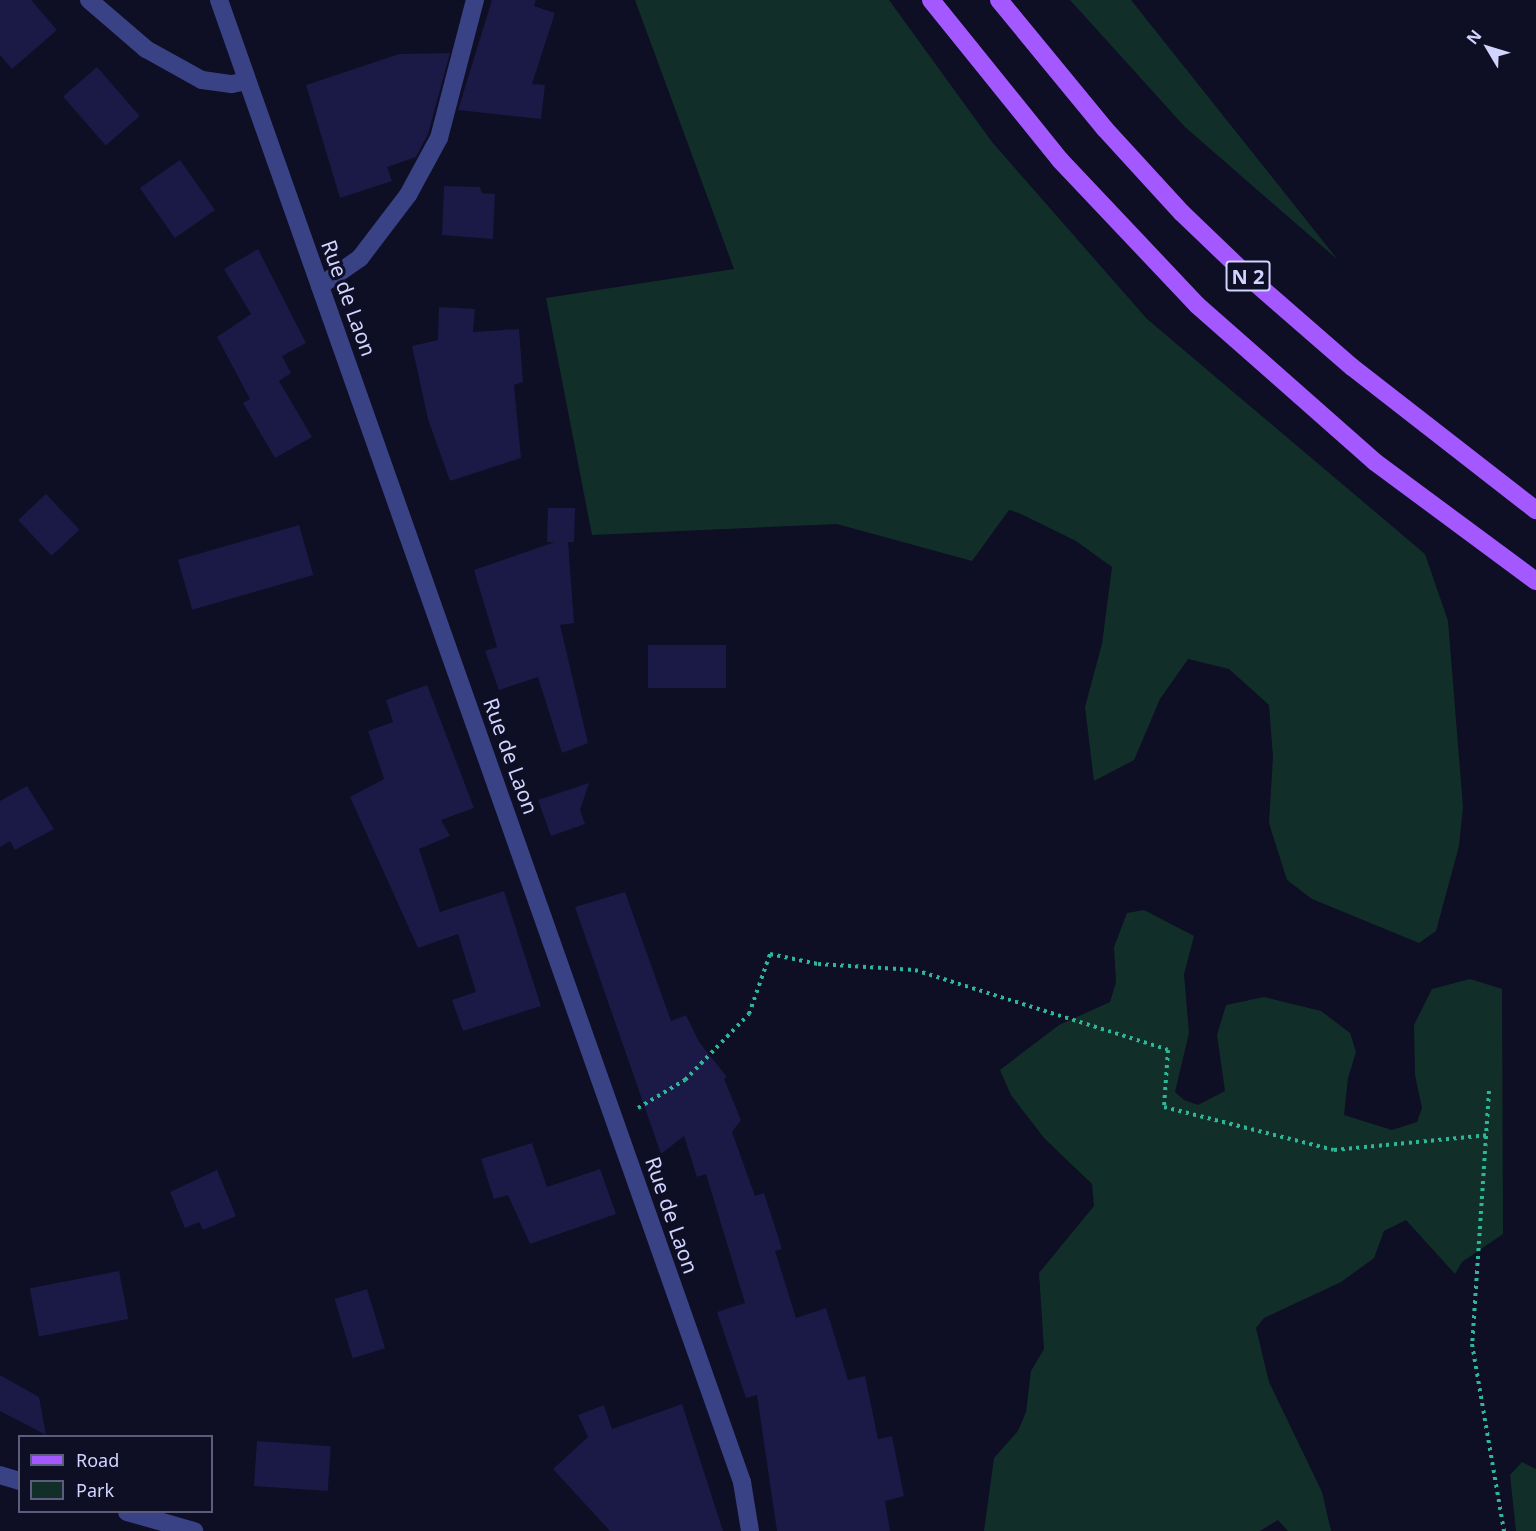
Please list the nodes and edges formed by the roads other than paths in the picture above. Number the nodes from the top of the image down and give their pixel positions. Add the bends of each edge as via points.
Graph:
1 (89, 0) edge
2 (219, 0) edge
3 (475, 0) edge
4 (931, 0) edge
5 (999, 0) edge
6 (247, 81) junction
7 (320, 286) junction
8 (1536, 510) edge
9 (1536, 580) edge
10 (0, 1475) edge
11 (18, 1480) edge
12 (131, 1513) edge
13 (194, 1531) edge
14 (750, 1531) edge

1 - 6 street via 146,50 202,80 232,84
2 - 6 street, Rue de Laon
3 - 7 street via 439,138 408,195 360,258
4 - 9 main road, N 2 via 1060,160 1197,305 1374,462
5 - 8 main road, N 2 via 1104,129 1182,213 1253,281 1352,367
6 - 7 street, Rue de Laon
7 - 14 street, Rue de Laon via 742,1482
10 - 11 street
12 - 13 street

